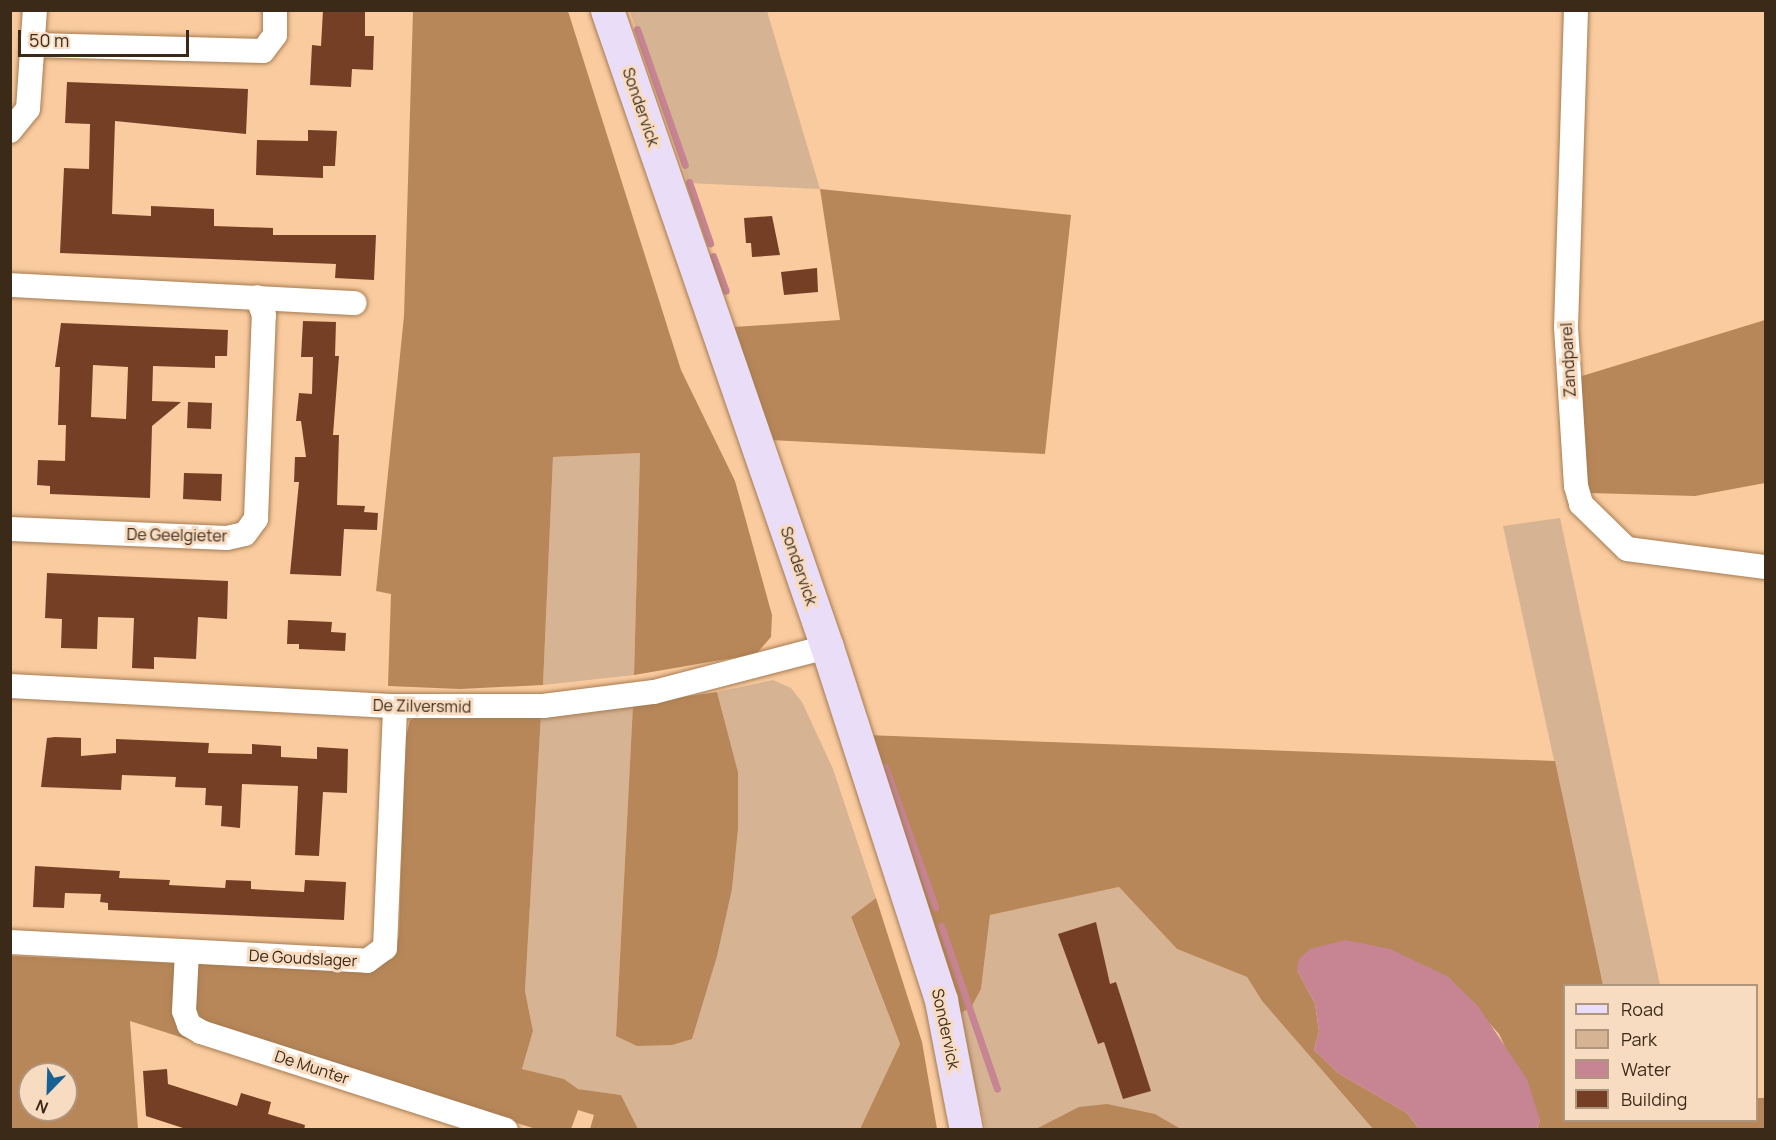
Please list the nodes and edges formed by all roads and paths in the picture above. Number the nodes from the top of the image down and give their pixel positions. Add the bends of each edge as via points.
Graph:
1 (35, 10) edge
2 (275, 10) edge
3 (607, 10) edge
4 (1576, 10) edge
5 (34, 45) junction
6 (10, 131) edge
7 (10, 285) edge
8 (257, 297) junction
9 (355, 303) dead end
10 (10, 529) edge
11 (1766, 567) edge
12 (827, 647) junction
13 (10, 686) edge
14 (395, 706) junction
15 (10, 942) edge
16 (187, 952) junction
17 (506, 1130) edge
18 (966, 1130) edge

1 - 5 street
2 - 5 street via 275,35 263,51
3 - 12 street, Sondervick
4 - 11 street, Zandparel via 1566,327 1576,486 1581,504 1627,549
5 - 6 street via 28,109
7 - 8 street
8 - 9 street
8 - 10 street, De Geelgieter via 264,315 256,519 245,534 227,538
12 - 14 street, De Zilversmid via 654,692 543,706
12 - 18 street, Sondervick via 941,1000
13 - 14 street, De Zilversmid
14 - 16 street, De Goudslager via 385,948 367,961
15 - 16 street, De Goudslager
16 - 17 street, De Munter via 184,1011 189,1025 201,1032

